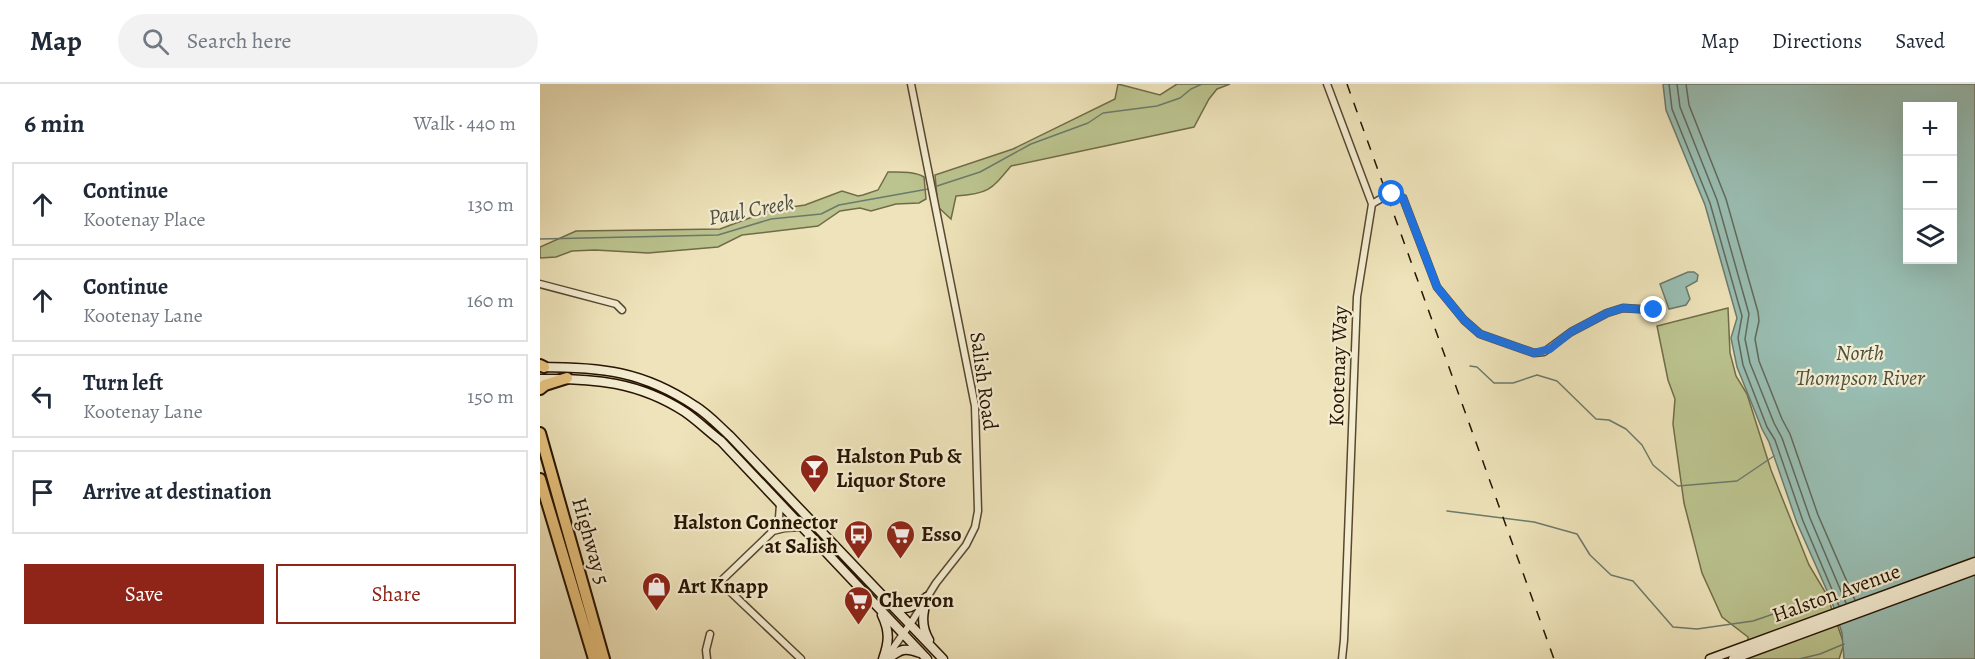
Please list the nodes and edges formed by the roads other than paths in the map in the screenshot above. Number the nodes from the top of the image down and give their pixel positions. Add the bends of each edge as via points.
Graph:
1 (912, 84) edge
2 (1327, 84) edge
3 (1372, 204) junction
4 (540, 284) edge
5 (622, 310) dead end
6 (1654, 310) dead end
7 (541, 366) edge
8 (567, 378) junction
9 (540, 379) edge
10 (540, 389) edge
11 (540, 433) edge
12 (540, 480) edge
13 (780, 504) junction
14 (802, 527) junction
15 (773, 531) junction
16 (1975, 562) edge
17 (1975, 570) edge
18 (927, 597) junction
19 (885, 598) junction
20 (879, 609) junction
21 (910, 624) junction
22 (710, 634) dead end
23 (903, 634) junction
24 (941, 656) edge
25 (925, 657) edge
26 (594, 659) edge
27 (604, 659) edge
28 (707, 659) edge
29 (801, 659) edge
30 (885, 659) edge
31 (1342, 659) edge
32 (1710, 659) edge
33 (1733, 659) edge

1 - 18 street, Salish Road via 976,423 975,527
2 - 3 street, Kootenay Way
3 - 6 street via 1392,194 1403,198 1437,287 1471,328 1489,338 1534,353 1550,349 1571,332 1607,313 1623,308
3 - 31 street, Kootenay Way via 1357,297
4 - 5 street via 616,304
7 - 19 main road via 618,371 661,387 696,406 730,436
8 - 9 main road
8 - 10 highway
8 - 13 main road via 634,387 685,412 721,441
11 - 27 highway, Highway 5
12 - 26 highway, Highway 5
13 - 14 main road
13 - 15 street
14 - 15 street
14 - 20 main road
15 - 29 street via 720,582
16 - 32 main road, Halston Avenue
17 - 33 main road, Halston Avenue
18 - 19 main road via 907,609 898,608
18 - 21 street, Salish Road
18 - 24 main road via 923,625
19 - 21 main road
20 - 23 main road
20 - 30 main road via 889,633
21 - 23 street, Salish Road
21 - 24 main road
22 - 28 street
23 - 25 main road
23 - 30 street, Salish Road
25 - 30 main road via 906,648

